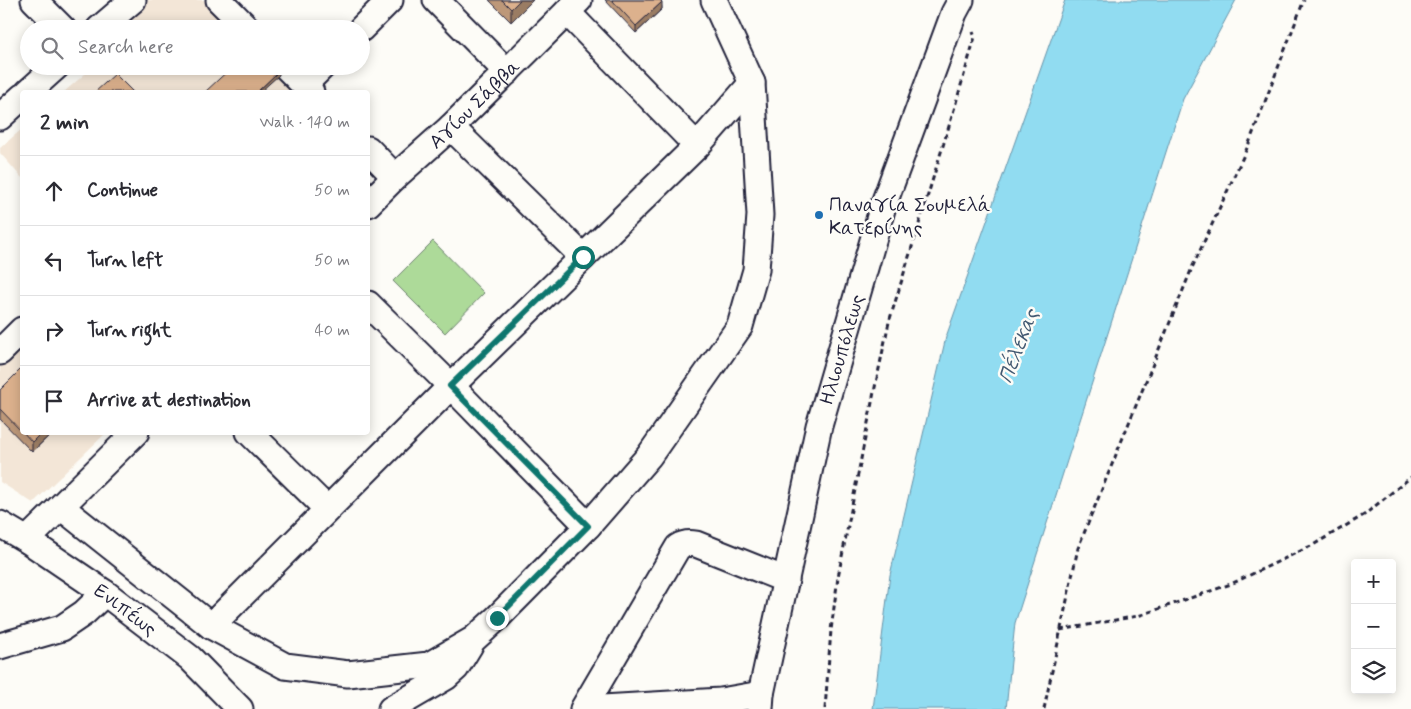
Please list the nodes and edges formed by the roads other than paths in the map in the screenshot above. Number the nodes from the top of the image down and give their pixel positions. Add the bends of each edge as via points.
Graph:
1 (34, 0) edge
2 (133, 0) edge
3 (219, 0) edge
4 (390, 0) edge
5 (436, 0) edge
6 (714, 0) edge
7 (960, 0) edge
8 (573, 6) edge
9 (54, 20) edge
10 (110, 20) edge
11 (239, 20) edge
12 (370, 20) edge
13 (507, 72) junction
14 (47, 75) edge
15 (294, 75) edge
16 (317, 75) edge
17 (752, 83) junction
18 (308, 89) edge
19 (30, 90) edge
20 (20, 99) edge
21 (0, 117) edge
22 (450, 127) junction
23 (697, 146) junction
24 (370, 151) edge
25 (396, 177) junction
26 (370, 202) edge
27 (583, 257) junction
28 (370, 306) edge
29 (20, 332) edge
30 (0, 352) edge
31 (450, 386) junction
32 (133, 435) edge
33 (252, 435) edge
34 (61, 507) junction
35 (327, 509) junction
36 (0, 524) edge
37 (588, 526) junction
38 (27, 540) junction
39 (786, 580) junction
40 (105, 593) junction
41 (211, 626) junction
42 (474, 638) junction
43 (0, 646) edge
44 (761, 702) edge
45 (240, 709) edge
46 (391, 709) edge
47 (584, 709) edge

1 - 9 street
2 - 10 street
3 - 11 street
4 - 12 street
5 - 13 street
6 - 17 street
7 - 39 street, Ηλιουπόλεως via 883,206 819,426
8 - 13 street, Αγίου Σάββα
8 - 23 street
13 - 22 street, Αγίου Σάββα
14 - 19 street
15 - 18 street
16 - 18 street
17 - 23 street
17 - 37 street via 760,215 756,270 740,326 649,456
20 - 21 street
22 - 25 street, Αγίου Σάββα
22 - 27 street
23 - 27 street
24 - 25 street
25 - 26 street, Αγίου Σάββα
27 - 31 street
28 - 31 street
29 - 30 street
31 - 35 street
31 - 37 street
32 - 34 street
33 - 35 street
34 - 38 street
34 - 41 street
35 - 41 street
36 - 38 street, Ενιπέως
37 - 42 street
38 - 40 street, Ενιπέως
39 - 44 street, Ηλιουπόλεως
39 - 47 street via 696,544 678,547
40 - 43 street via 62,628
40 - 45 street, Ενιπέως via 190,658
41 - 42 street via 285,666 348,674 429,665
42 - 46 street via 456,668 446,677
44 - 47 street via 721,701

